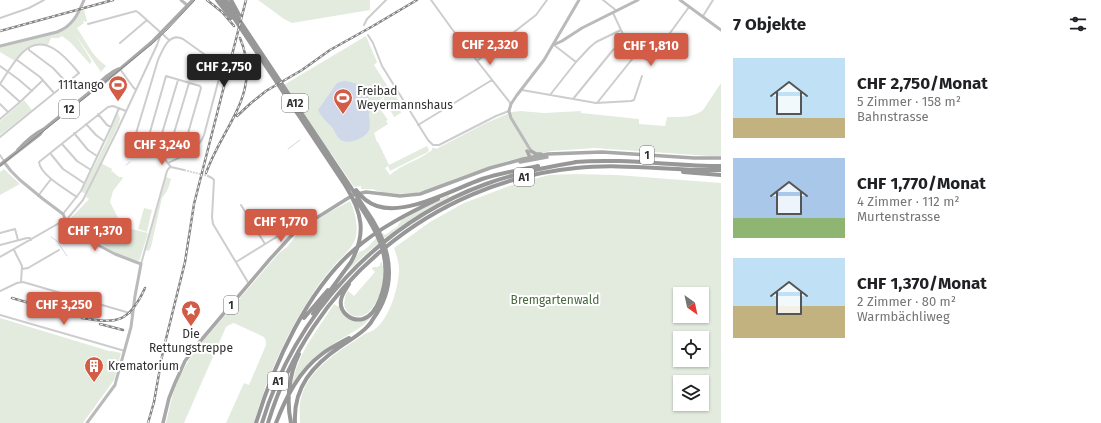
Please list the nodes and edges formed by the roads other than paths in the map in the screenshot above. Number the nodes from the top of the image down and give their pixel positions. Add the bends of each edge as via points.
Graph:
1 (44, 0) edge
2 (84, 0) edge
3 (193, 0) edge
4 (217, 0) edge
5 (222, 0) edge
6 (226, 0) edge
7 (230, 0) edge
8 (386, 0) edge
9 (431, 0) edge
10 (547, 0) edge
11 (579, 0) edge
12 (602, 0) edge
13 (637, 0) edge
14 (680, 0) edge
15 (713, 0) edge
16 (182, 1) edge
17 (187, 5) junction
18 (689, 7) junction
19 (617, 11) junction
20 (613, 13) junction
21 (702, 16) junction
22 (0, 18) edge
23 (147, 20) junction
24 (88, 24) dead end
25 (364, 25) dead end
26 (621, 30) junction
27 (721, 30) edge
28 (161, 33) junction
29 (368, 35) dead end
30 (626, 39) junction
31 (169, 40) junction
32 (120, 44) dead end
33 (553, 45) junction
34 (0, 46) edge
35 (29, 48) junction
36 (256, 48) junction
37 (637, 53) junction
38 (17, 60) junction
39 (477, 61) junction
40 (576, 62) junction
41 (0, 66) edge
42 (120, 68) junction
43 (8, 72) junction
44 (642, 76) dead end
45 (43, 80) junction
46 (178, 80) junction
47 (492, 80) junction
48 (67, 83) junction
49 (189, 83) junction
50 (0, 84) edge
51 (136, 90) junction
52 (520, 90) junction
53 (32, 91) junction
54 (54, 93) junction
55 (550, 95) junction
56 (573, 99) junction
57 (20, 102) junction
58 (597, 103) junction
59 (0, 104) edge
60 (511, 104) junction
61 (119, 108) junction
62 (509, 111) junction
63 (8, 112) junction
64 (126, 112) junction
65 (98, 114) junction
66 (0, 119) edge
67 (86, 124) junction
68 (418, 125) junction
69 (111, 127) junction
70 (74, 134) junction
71 (0, 137) edge
72 (104, 142) junction
73 (62, 143) junction
74 (146, 146) junction
75 (158, 151) junction
76 (529, 151) junction
77 (50, 153) junction
78 (168, 153) junction
79 (564, 153) junction
80 (548, 154) junction
81 (0, 155) edge
82 (182, 155) junction
83 (97, 156) junction
84 (531, 158) junction
85 (721, 158) edge
86 (523, 159) junction
87 (4, 162) junction
88 (577, 162) junction
89 (168, 163) junction
90 (505, 164) junction
91 (0, 165) edge
92 (721, 166) edge
93 (171, 167) junction
94 (665, 168) junction
95 (90, 170) junction
96 (184, 170) tunnel mouth
97 (721, 170) edge
98 (721, 175) edge
99 (208, 176) dead end
100 (51, 179) junction
101 (84, 184) junction
102 (466, 186) junction
103 (38, 196) junction
104 (78, 196) junction
105 (84, 197) junction
106 (358, 200) junction
107 (240, 205) dead end
108 (292, 213) dead end
109 (64, 214) junction
110 (65, 219) junction
111 (0, 233) edge
112 (18, 240) junction
113 (31, 240) junction
114 (265, 244) junction
115 (0, 245) edge
116 (14, 250) junction
117 (59, 250) dead end
118 (386, 256) junction
119 (0, 257) edge
120 (236, 262) junction
121 (141, 264) junction
122 (366, 264) junction
123 (22, 269) junction
124 (338, 280) junction
125 (21, 282) junction
126 (249, 284) junction
127 (0, 291) edge
128 (133, 314) junction
129 (0, 315) edge
130 (373, 319) junction
131 (312, 329) junction
132 (125, 351) junction
133 (292, 351) junction
134 (282, 357) junction
135 (87, 423) edge
136 (163, 423) edge
137 (256, 423) edge
138 (262, 423) edge
139 (268, 423) edge
140 (276, 423) edge
141 (291, 423) edge
142 (295, 423) edge

1 - 22 street
2 - 34 street via 77,16 70,25 60,31
3 - 17 main road, 12
4 - 36 highway
5 - 36 highway, A12
6 - 36 highway, A12
7 - 36 highway
8 - 25 street
9 - 39 street
10 - 39 street via 536,15
11 - 33 street
12 - 19 street
13 - 19 street
14 - 18 street
15 - 21 street
16 - 17 street
17 - 28 main road, 12
18 - 21 street
18 - 37 street via 651,59 647,60
19 - 20 street
20 - 26 street
20 - 33 street
21 - 27 street
23 - 24 street via 135,11
23 - 28 street
23 - 32 street
26 - 30 street
26 - 40 street via 592,45
28 - 31 street
28 - 42 main road, 12
28 - 51 street
29 - 68 street via 382,66
30 - 37 street
30 - 56 street via 599,66
31 - 74 street via 158,60 135,138 137,143
31 - 82 street via 182,38 218,64 221,70 203,139 195,148
33 - 40 street
33 - 52 street
35 - 38 street
35 - 48 street
35 - 48 street via 47,45 65,58 79,73
36 - 106 highway, A12 via 333,159
36 - 106 highway, A12 via 349,191
37 - 58 street
38 - 43 street
38 - 45 street
39 - 47 street
40 - 55 street
41 - 43 street
42 - 51 street
42 - 87 main road, 12
43 - 50 street
43 - 53 street
44 - 58 street via 634,100
45 - 53 street
45 - 54 street
46 - 49 street
46 - 74 street via 166,76
46 - 75 street
47 - 60 street
47 - 68 street
48 - 54 street
49 - 78 street
49 - 82 street via 201,88
50 - 57 street
51 - 64 street
52 - 55 street
52 - 60 street
53 - 57 street
54 - 71 street
55 - 56 street
56 - 58 street
57 - 63 street
59 - 63 street
60 - 62 street
61 - 64 street
61 - 65 street via 110,106
61 - 69 street
62 - 68 street via 439,145 432,144
62 - 76 street
63 - 66 street
64 - 105 street
65 - 67 street
65 - 69 street
67 - 70 street
67 - 72 street
69 - 72 street
70 - 73 street
70 - 83 street
72 - 83 street
73 - 77 street
73 - 95 street via 77,161
74 - 75 street
75 - 78 street
75 - 89 street
76 - 80 main road
76 - 84 main road
76 - 86 main road
77 - 100 street via 39,164
77 - 101 street via 63,169
78 - 82 street
79 - 80 main road, 1
79 - 84 main road, 1
79 - 85 main road, 1 via 602,152
80 - 84 main road, 1
81 - 87 street
82 - 89 street
83 - 95 street
84 - 86 main road, 1
84 - 90 main road, 1
86 - 90 main road, 1
87 - 91 main road, 12
87 - 103 street via 17,178
88 - 92 highway, A1 via 593,160
88 - 102 highway via 543,165 490,177
88 - 133 highway, A1 via 531,170 485,184 447,201 411,222 376,248 348,275 316,314
89 - 93 street
90 - 126 main road, 1 via 417,195 400,196 372,192 353,195 297,230
93 - 96 street
93 - 121 street via 167,172
94 - 97 highway, A1
94 - 98 highway
94 - 122 highway, A1 via 585,167 540,173 506,182 431,215 395,239
95 - 101 street
99 - 120 street via 214,180 212,223
100 - 103 street
100 - 104 street
101 - 104 street
102 - 106 highway via 421,203 396,208 386,208
102 - 134 highway via 370,237 350,254 333,271 315,296
103 - 109 street
104 - 105 street
104 - 109 street
105 - 110 street
106 - 118 highway via 375,226
106 - 124 highway via 361,236 354,257
107 - 114 street
108 - 114 street via 297,224
109 - 110 street
110 - 113 street
110 - 121 street via 98,245
111 - 112 street via 15,229
112 - 113 street
112 - 115 street
113 - 116 street
114 - 120 street
116 - 119 street
116 - 123 street
117 - 123 street
118 - 122 highway via 385,281 377,305 367,317 354,319 343,312 342,298 348,285
118 - 130 highway via 390,269 388,289 384,302
120 - 126 street
121 - 128 street
122 - 131 highway, A1 via 341,290
123 - 125 street
124 - 133 highway via 314,312
124 - 134 highway via 306,315
125 - 127 street
125 - 128 street
126 - 136 main road, 1 via 185,362 171,392
128 - 132 street
129 - 132 street
130 - 140 highway via 306,368 284,403
130 - 142 highway via 369,326 330,354 309,375 298,397
131 - 139 highway, A1 via 287,373
131 - 141 highway via 298,356 291,377
132 - 135 street via 116,384
133 - 138 highway, A1 via 275,386
134 - 137 highway

